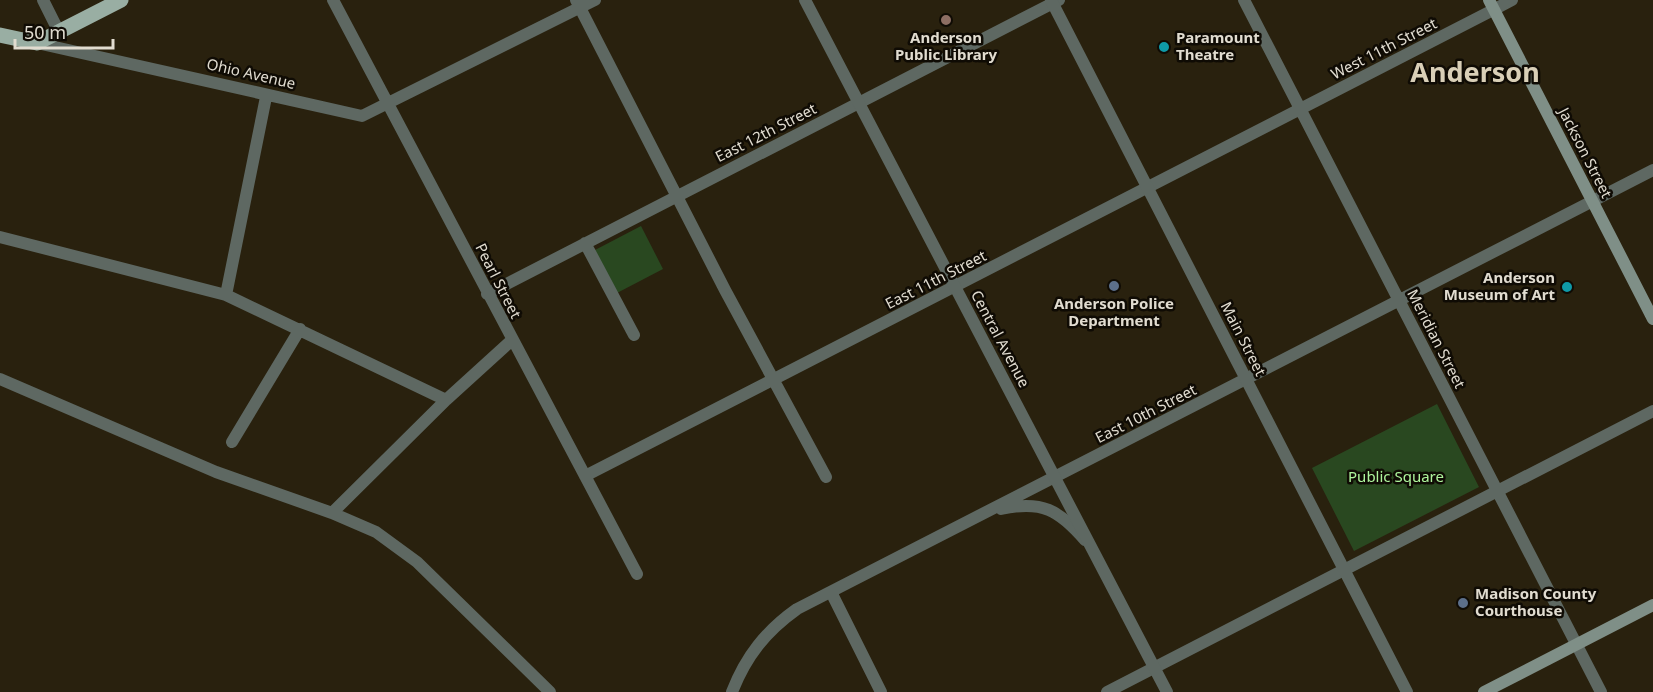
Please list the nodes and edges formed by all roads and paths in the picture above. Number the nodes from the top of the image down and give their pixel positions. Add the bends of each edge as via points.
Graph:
1 (43, 0) edge
2 (121, 0) edge
3 (333, 0) edge
4 (595, 0) edge
5 (805, 0) edge
6 (1244, 0) edge
7 (1512, 0) edge
8 (1054, 1) edge
9 (578, 4) edge
10 (1492, 5) edge
11 (58, 32) junction
12 (0, 35) edge
13 (37, 43) junction
14 (267, 97) junction
15 (860, 102) junction
16 (387, 105) junction
17 (1300, 109) junction
18 (1653, 170) edge
19 (1148, 187) junction
20 (676, 196) junction
21 (1592, 202) junction
22 (0, 237) edge
23 (585, 243) junction
24 (955, 287) junction
25 (487, 294) junction
26 (226, 295) junction
27 (1399, 301) junction
28 (1653, 319) edge
29 (300, 328) junction
30 (634, 335) dead end
31 (512, 340) junction
32 (0, 379) edge
33 (1246, 379) junction
34 (774, 380) junction
35 (446, 400) junction
36 (1653, 411) edge
37 (232, 442) dead end
38 (585, 476) junction
39 (826, 477) dead end
40 (1056, 477) junction
41 (1497, 491) junction
42 (332, 513) junction
43 (975, 518) junction
44 (1095, 552) junction
45 (1344, 570) junction
46 (637, 574) dead end
47 (831, 592) junction
48 (1653, 605) edge
49 (1577, 645) junction
50 (1154, 668) junction
51 (550, 692) edge
52 (732, 692) edge
53 (881, 692) edge
54 (1107, 692) edge
55 (1167, 692) edge
56 (1407, 692) edge
57 (1484, 692) edge
58 (1601, 692) edge

1 - 11 street
2 - 11 main road
3 - 16 street, Pearl Street
4 - 9 street, Ohio Avenue
5 - 15 street, Central Avenue
6 - 17 street, Meridian Street
7 - 10 street, West 11th Street
8 - 15 street, East 12th Street
8 - 19 street, Main Street
9 - 16 street, Ohio Avenue
9 - 20 street
10 - 17 street, West 11th Street
10 - 21 main road, Jackson Street
11 - 13 main road
12 - 13 main road, Ohio Avenue
13 - 14 street, Ohio Avenue
14 - 16 street, Ohio Avenue via 362,116
14 - 26 street
15 - 20 street, East 12th Street
15 - 24 street, Central Avenue
16 - 25 street, Pearl Street
17 - 19 street, East 11th Street
17 - 27 street, Meridian Street
18 - 21 street, East 10th Street
19 - 24 street, East 11th Street
19 - 33 street, Main Street
20 - 23 street, East 12th Street
20 - 34 street
21 - 27 street, East 10th Street
21 - 28 main road, Jackson Street
22 - 26 street
23 - 25 street, East 12th Street
23 - 30 street
24 - 34 street, East 11th Street
24 - 40 street, Central Avenue
25 - 31 street, Pearl Street
26 - 29 street
27 - 33 street, East 10th Street
27 - 41 street, Meridian Street
29 - 35 street
29 - 37 street
31 - 35 street
31 - 38 street, Pearl Street
32 - 42 street via 216,472
33 - 40 street, East 10th Street
33 - 45 street, Main Street
34 - 38 street, East 11th Street
34 - 39 street
35 - 42 street
36 - 41 street
38 - 46 street, Pearl Street
40 - 43 street, East 10th Street
40 - 44 street, Central Avenue
41 - 45 street
41 - 49 street, Meridian Street
42 - 51 street via 376,532 417,562
43 - 44 street via 1010,507 1040,506 1062,516
43 - 47 street, East 10th Street
44 - 50 street, Central Avenue
45 - 50 street
45 - 56 street, Main Street
47 - 52 street, East 10th Street via 798,609 767,633 750,654
47 - 53 street
48 - 49 main road
49 - 57 main road
49 - 58 street, Meridian Street
50 - 54 street
50 - 55 street, Central Avenue

